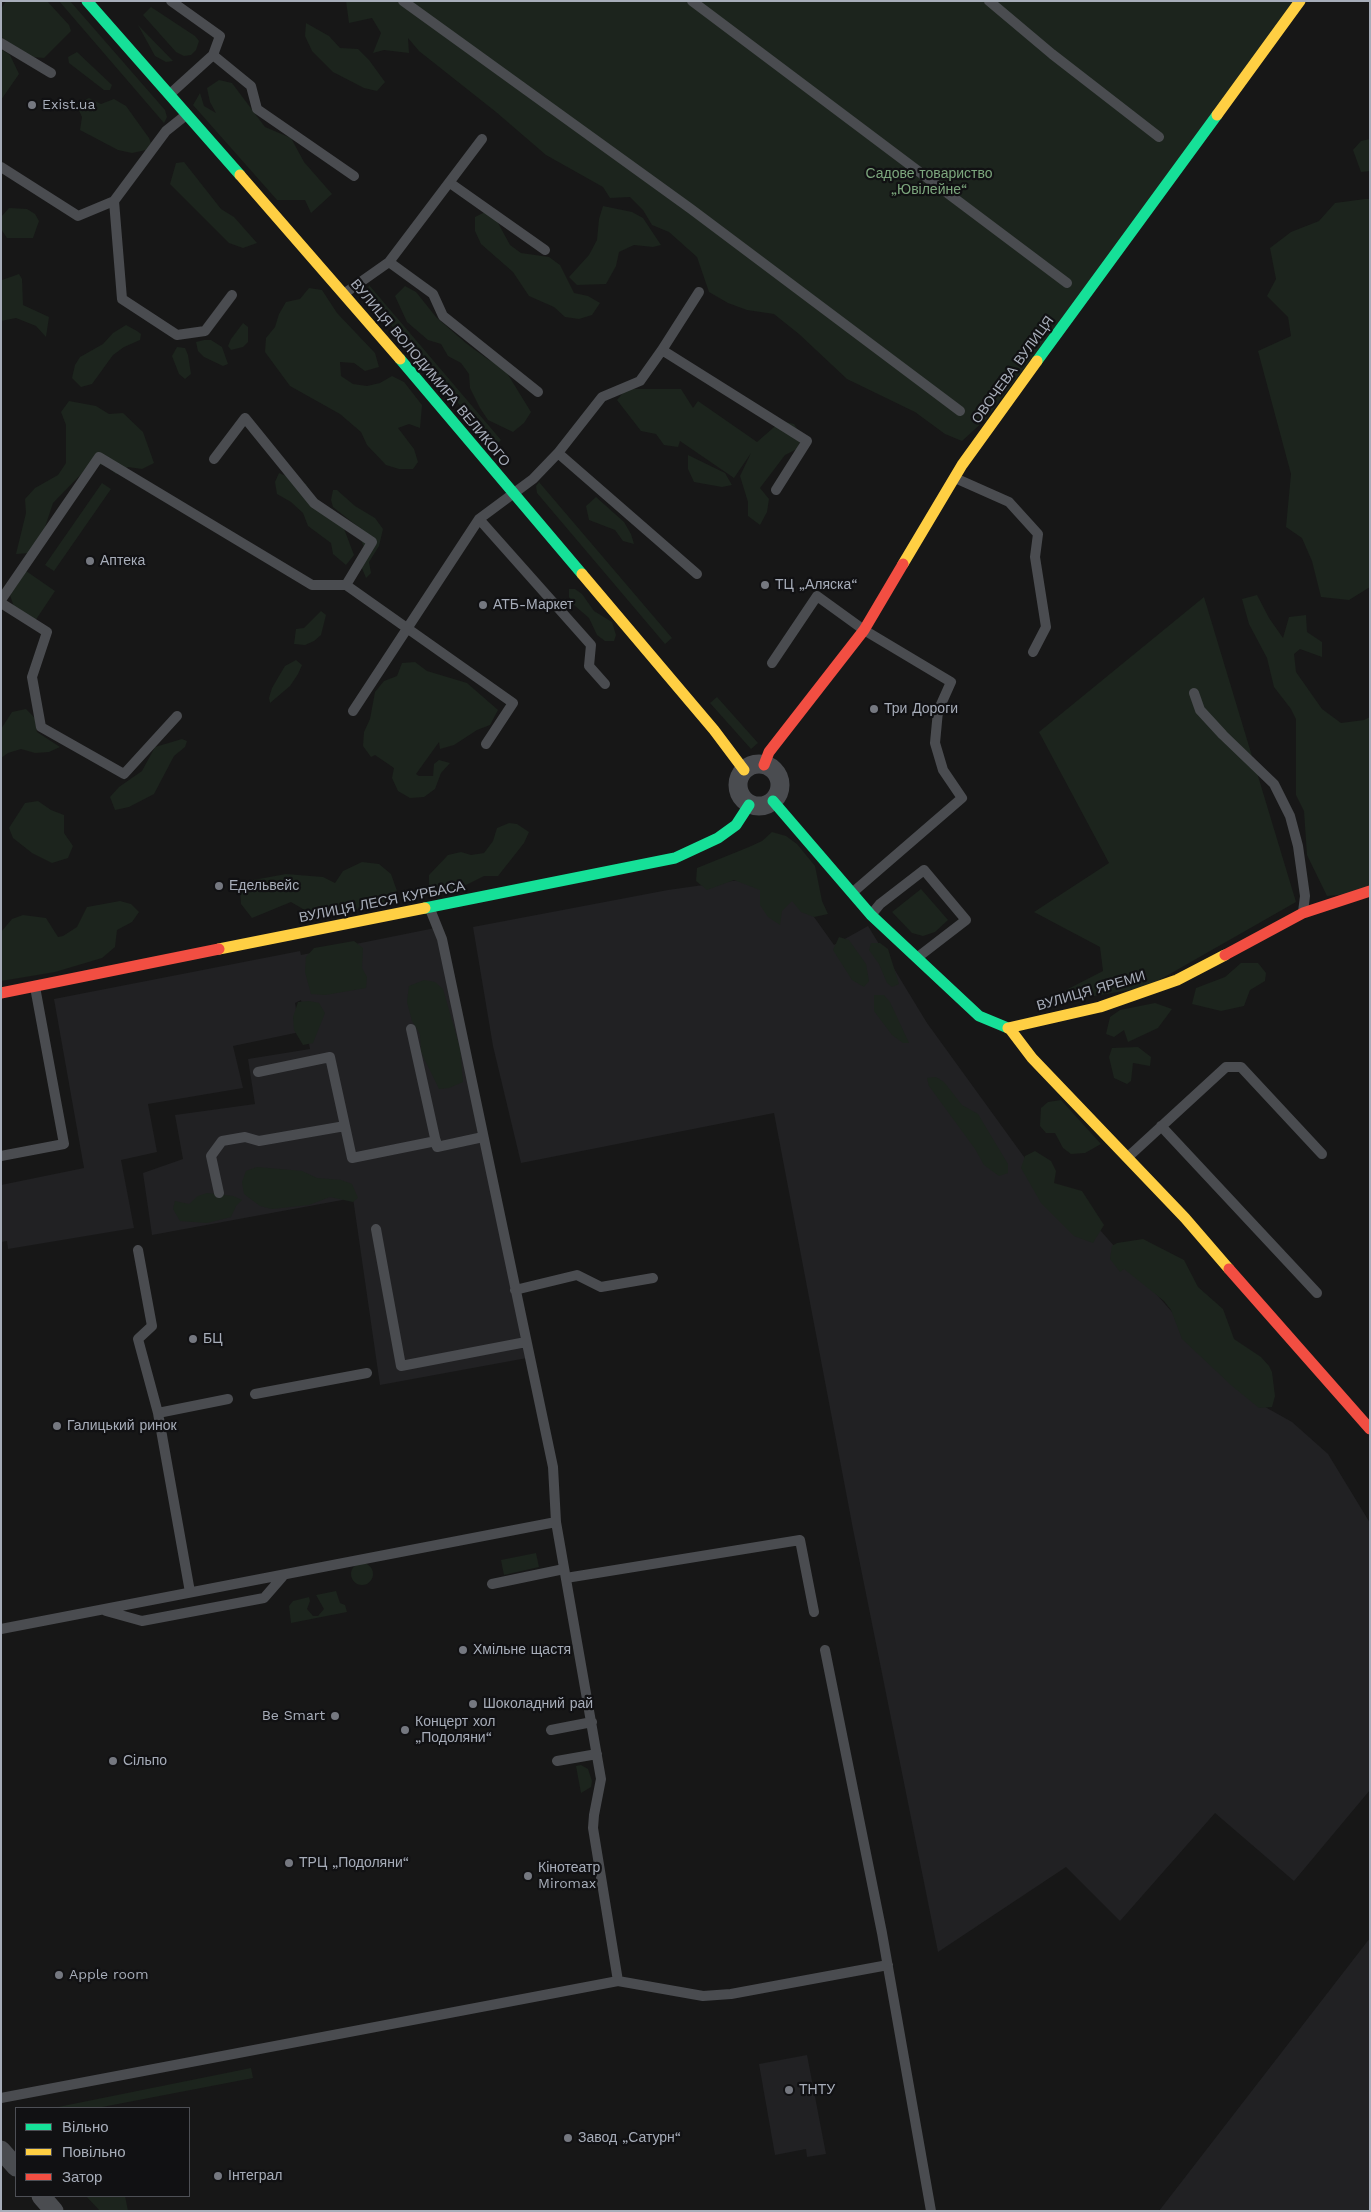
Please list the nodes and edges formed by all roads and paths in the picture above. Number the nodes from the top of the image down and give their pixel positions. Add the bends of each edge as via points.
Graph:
1 (87, 1) edge
2 (171, 1) edge
3 (404, 1) edge
4 (692, 1) edge
5 (989, 1) edge
6 (1300, 1) edge
7 (1, 43) edge
8 (213, 55) junction
9 (51, 73) dead end
10 (169, 94) junction
11 (186, 115) junction
12 (1159, 137) dead end
13 (482, 139) dead end
14 (1, 167) edge
15 (354, 176) dead end
16 (450, 183) junction
17 (114, 201) junction
18 (545, 250) dead end
19 (389, 262) junction
20 (1067, 283) dead end
21 (699, 292) dead end
22 (345, 294) junction
23 (232, 295) dead end
24 (662, 350) junction
25 (538, 392) dead end
26 (960, 411) dead end
27 (558, 453) junction
28 (214, 459) dead end
29 (954, 478) junction
30 (776, 490) dead end
31 (513, 494) junction
32 (479, 519) junction
33 (697, 574) dead end
34 (346, 585) junction
35 (1, 601) edge
36 (408, 628) junction
37 (864, 630) junction
38 (1033, 652) dead end
39 (772, 663) dead end
40 (605, 684) dead end
41 (1194, 693) dead end
42 (353, 711) dead end
43 (178, 716) dead end
44 (486, 744) dead end
45 (764, 765) junction
46 (744, 770) junction
47 (773, 801) junction
48 (749, 804) junction
49 (1370, 891) edge
50 (851, 894) junction
51 (430, 908) junction
52 (1303, 913) junction
53 (871, 915) junction
54 (918, 957) junction
55 (35, 986) junction
56 (1, 993) edge
57 (411, 1029) dead end
58 (1010, 1029) junction
59 (258, 1072) dead end
60 (345, 1126) junction
61 (1161, 1126) junction
62 (483, 1137) junction
63 (436, 1140) junction
64 (1322, 1154) dead end
65 (1, 1156) edge
66 (1127, 1158) junction
67 (219, 1193) dead end
68 (376, 1229) dead end
69 (138, 1250) dead end
70 (653, 1278) dead end
71 (515, 1290) junction
72 (1317, 1293) dead end
73 (526, 1342) junction
74 (367, 1373) dead end
75 (255, 1394) dead end
76 (228, 1399) dead end
77 (158, 1413) junction
78 (1370, 1429) edge
79 (556, 1522) junction
80 (565, 1574) junction
81 (284, 1575) junction
82 (492, 1584) dead end
83 (190, 1592) junction
84 (103, 1610) junction
85 (814, 1612) dead end
86 (1, 1629) edge
87 (825, 1650) dead end
88 (592, 1722) junction
89 (551, 1730) dead end
90 (597, 1754) junction
91 (557, 1761) dead end
92 (888, 1965) junction
93 (618, 1981) junction
94 (1, 2098) edge
95 (42, 2197) edge
96 (54, 2211) edge
97 (931, 2211) edge

1 - 10 street, ВУЛИЦЯ ВОЛОДИМИРА ВЕЛИКОГО
2 - 8 lane via 220,36
3 - 26 lane via 691,209
4 - 20 lane
5 - 12 lane
6 - 29 street, ОВОЧЕВА ВУЛИЦЯ
7 - 9 lane
8 - 10 lane
8 - 15 lane via 251,86 257,110
10 - 11 street, ВУЛИЦЯ ВОЛОДИМИРА ВЕЛИКОГО
11 - 17 lane via 166,131
11 - 22 street, ВУЛИЦЯ ВОЛОДИМИРА ВЕЛИКОГО
13 - 16 lane
14 - 17 lane via 78,216
16 - 18 lane
16 - 19 lane
17 - 23 lane via 122,299 177,336 205,331
19 - 22 lane
19 - 25 lane via 433,294 443,316
21 - 24 lane
22 - 31 street, ВУЛИЦЯ ВОЛОДИМИРА ВЕЛИКОГО
24 - 27 lane via 640,381 602,397
24 - 30 lane via 807,441
27 - 31 lane
27 - 33 lane
28 - 34 lane via 245,418 314,503 372,542
29 - 37 street, ОВОЧЕВА ВУЛИЦЯ
29 - 38 lane via 1008,502 1038,534 1035,557 1046,626
31 - 32 lane
31 - 46 street, ВУЛИЦЯ ВОЛОДИМИРА ВЕЛИКОГО via 714,730
32 - 36 lane
32 - 40 lane via 591,645 588,666
34 - 35 lane via 312,585 99,458
34 - 36 lane
35 - 43 lane via 47,632 32,677 41,727 124,774
36 - 42 lane
36 - 44 lane via 514,703
37 - 39 lane via 817,596
37 - 45 street, ОВОЧЕВА ВУЛИЦЯ via 769,752
37 - 50 lane via 951,682 938,711 935,743 943,770 962,798
41 - 52 lane via 1200,710 1274,784 1290,816 1305,896
45 - 46 street via 751,765
45 - 47 street via 779,778 778,794
46 - 48 street via 737,784
47 - 48 street via 766,806
47 - 50 street
48 - 51 street, ВУЛИЦЯ ЛЕСЯ КУРБАСА via 736,825 718,838 675,858
49 - 52 street, ВУЛИЦЯ ЯРЕМИ
50 - 53 street
51 - 55 street, ВУЛИЦЯ ЛЕСЯ КУРБАСА
51 - 62 lane via 442,939
52 - 58 street, ВУЛИЦЯ ЯРЕМИ via 1177,980 1100,1007
53 - 54 street
53 - 54 lane via 880,904 924,870 966,920
54 - 58 street via 979,1016
55 - 56 street, ВУЛИЦЯ ЛЕСЯ КУРБАСА
55 - 65 lane via 64,1144
57 - 63 lane
58 - 66 street via 1032,1058
59 - 60 lane via 330,1057
60 - 63 lane via 352,1158
60 - 67 lane via 259,1141 245,1137 222,1141 211,1156
61 - 64 lane via 1226,1067 1241,1067
61 - 66 lane
61 - 72 lane
62 - 63 lane via 437,1147
62 - 71 lane
66 - 78 street via 1186,1218
68 - 73 lane via 401,1366
69 - 77 lane via 152,1326 138,1339
70 - 71 lane via 601,1287 577,1275
71 - 73 lane
73 - 79 lane via 553,1467
74 - 75 lane
76 - 77 lane
77 - 83 lane
79 - 80 lane
79 - 81 lane
80 - 82 lane
80 - 85 lane via 800,1540
80 - 88 lane
81 - 83 lane
81 - 84 lane via 264,1598 255,1600 142,1621
83 - 84 lane
84 - 86 lane
87 - 92 lane
88 - 89 lane
88 - 90 lane
90 - 91 lane
90 - 93 lane via 601,1779 593,1828
92 - 93 lane via 731,1994 703,1996
92 - 97 lane
93 - 94 lane
95 - 96 street

